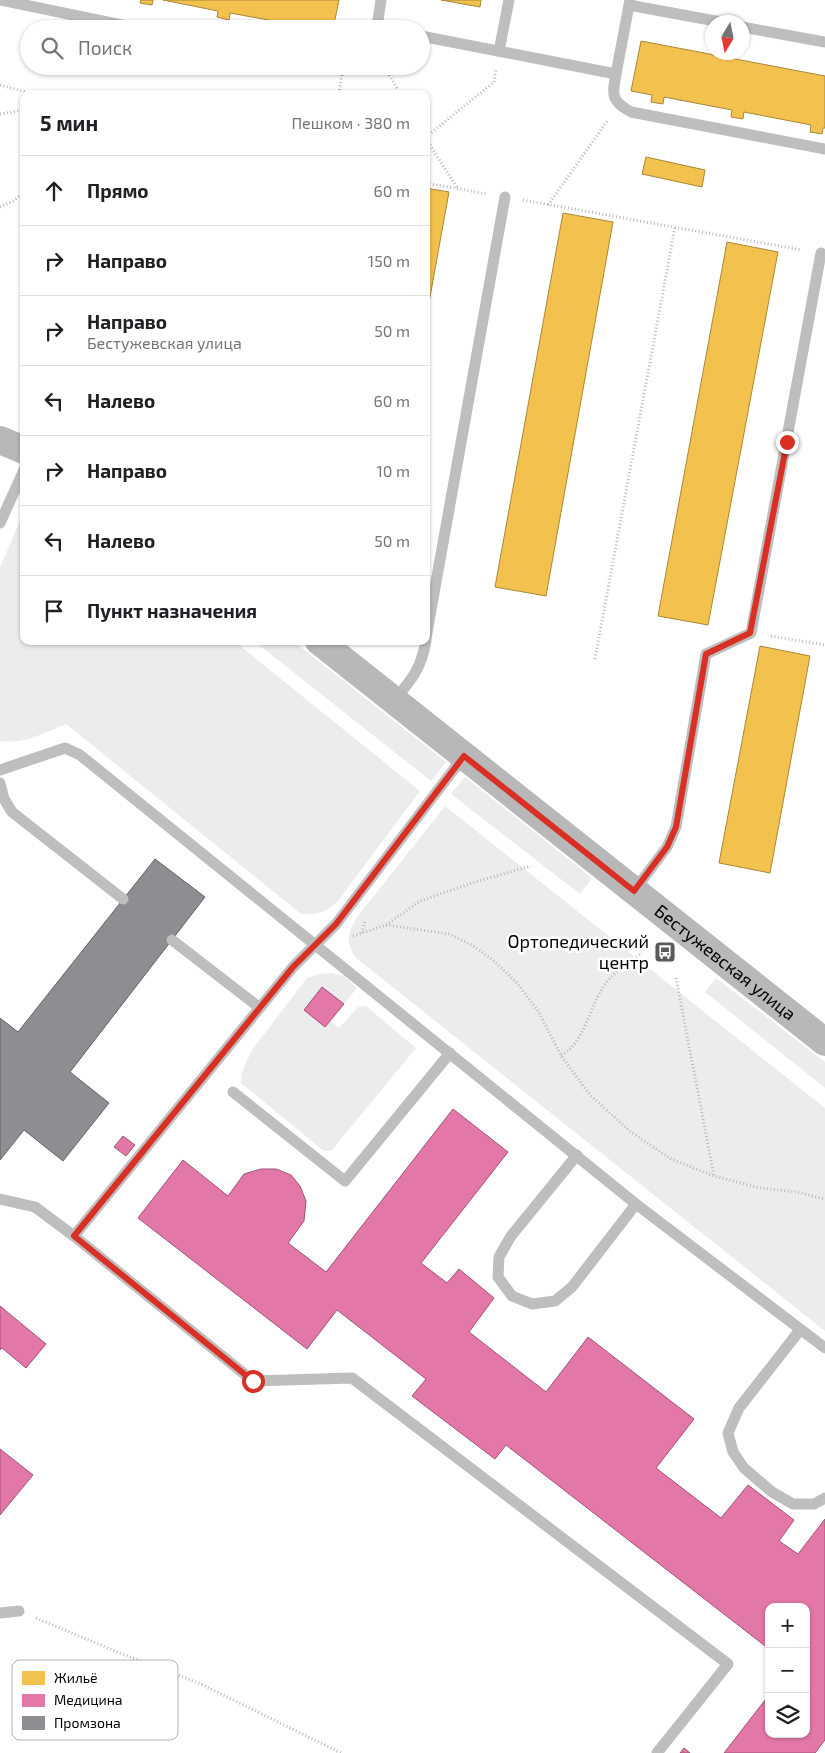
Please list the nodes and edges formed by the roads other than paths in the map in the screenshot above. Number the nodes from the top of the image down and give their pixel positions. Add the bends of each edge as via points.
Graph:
1 (0, 0) edge
2 (382, 0) edge
3 (509, 0) edge
4 (630, 3) edge
5 (705, 19) edge
6 (97, 20) edge
7 (380, 20) edge
8 (750, 28) edge
9 (430, 38) edge
10 (825, 42) edge
11 (499, 51) junction
12 (616, 74) junction
13 (825, 149) edge
14 (505, 197) road end
15 (821, 253) road end
16 (0, 440) edge
17 (20, 448) edge
18 (20, 479) edge
19 (0, 523) edge
20 (430, 618) edge
21 (325, 645) edge
22 (425, 645) edge
23 (394, 701) junction
24 (464, 756) junction
25 (0, 770) edge
26 (0, 783) edge
27 (634, 891) junction
28 (123, 899) dead end
29 (172, 940) dead end
30 (316, 945) junction
31 (260, 1008) junction
32 (825, 1042) edge
33 (450, 1053) junction
34 (233, 1092) dead end
35 (577, 1155) junction
36 (0, 1199) edge
37 (636, 1204) junction
38 (74, 1236) junction
39 (800, 1330) junction
40 (825, 1348) edge
41 (825, 1498) edge
42 (19, 1611) road end
43 (0, 1613) edge
44 (657, 1753) edge

1 - 6 lane
2 - 7 lane
3 - 11 lane
4 - 5 lane
4 - 12 lane
8 - 10 lane
9 - 11 lane
11 - 12 lane
12 - 13 lane via 612,94 618,105 631,112
14 - 20 lane
15 - 27 lane via 750,633 706,654 676,827 667,847
16 - 17 street
18 - 19 lane
21 - 23 street, Бестужевская улица
22 - 23 lane via 417,671
23 - 24 street, Бестужевская улица
24 - 27 street, Бестужевская улица
24 - 30 lane via 336,924
25 - 30 lane via 65,748 80,755
26 - 28 lane via 12,812
27 - 32 street, Бестужевская улица
29 - 31 lane
30 - 31 lane via 293,967
30 - 33 lane
31 - 38 lane
33 - 34 lane via 345,1181
33 - 35 lane
35 - 37 lane
35 - 37 lane via 511,1236 499,1257 498,1277 512,1296 532,1304 555,1301 572,1287
36 - 38 lane via 35,1207
37 - 39 lane
38 - 44 lane via 253,1381 352,1378 728,1664
39 - 40 lane
39 - 41 lane via 739,1408 728,1433 733,1452 744,1468 772,1492 793,1504 814,1504
42 - 43 lane

